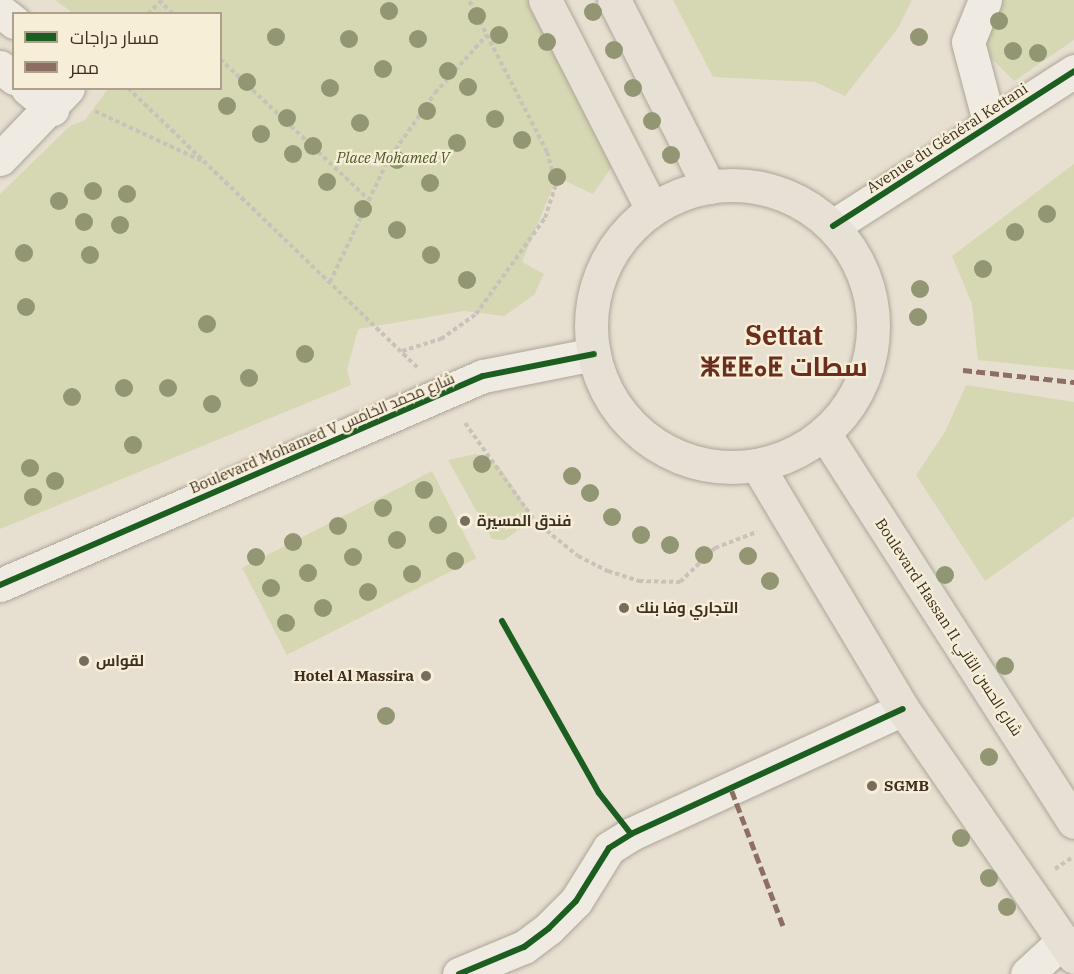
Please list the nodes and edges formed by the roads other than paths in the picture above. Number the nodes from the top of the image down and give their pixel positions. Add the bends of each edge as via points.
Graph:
1 (544, 0) edge
2 (614, 0) edge
3 (985, 0) edge
4 (0, 11) edge
5 (12, 20) edge
6 (0, 67) edge
7 (1074, 71) edge
8 (12, 76) edge
9 (34, 90) edge
10 (61, 98) edge
11 (990, 125) junction
12 (0, 159) edge
13 (709, 187) junction
14 (652, 209) junction
15 (833, 226) junction
16 (594, 354) junction
17 (824, 433) junction
18 (757, 465) junction
19 (0, 585) edge
20 (903, 709) junction
21 (1074, 822) edge
22 (1069, 949) edge
23 (459, 974) edge
24 (1027, 974) edge

1 - 14 main road
2 - 13 main road
3 - 11 street via 968,42
4 - 5 street
6 - 8 street
7 - 11 street, Avenue du Général Kettani
9 - 10 street
10 - 12 street
11 - 15 street, Avenue du Général Kettani
13 - 14 main road
13 - 15 main road via 776,191
14 - 16 main road via 622,237 602,273 591,313
15 - 17 main road via 868,285 874,332 854,397
16 - 18 main road via 620,413 652,442 691,461
16 - 19 street, Boulevard Mohamed V شارع محمد الخامس via 483,376
17 - 18 main road via 792,453
17 - 21 main road, Boulevard Hassan II شارع الحسن الثاني
18 - 20 main road
20 - 22 main road
20 - 23 street via 631,834 609,848 576,902 549,928 524,947
22 - 24 street

